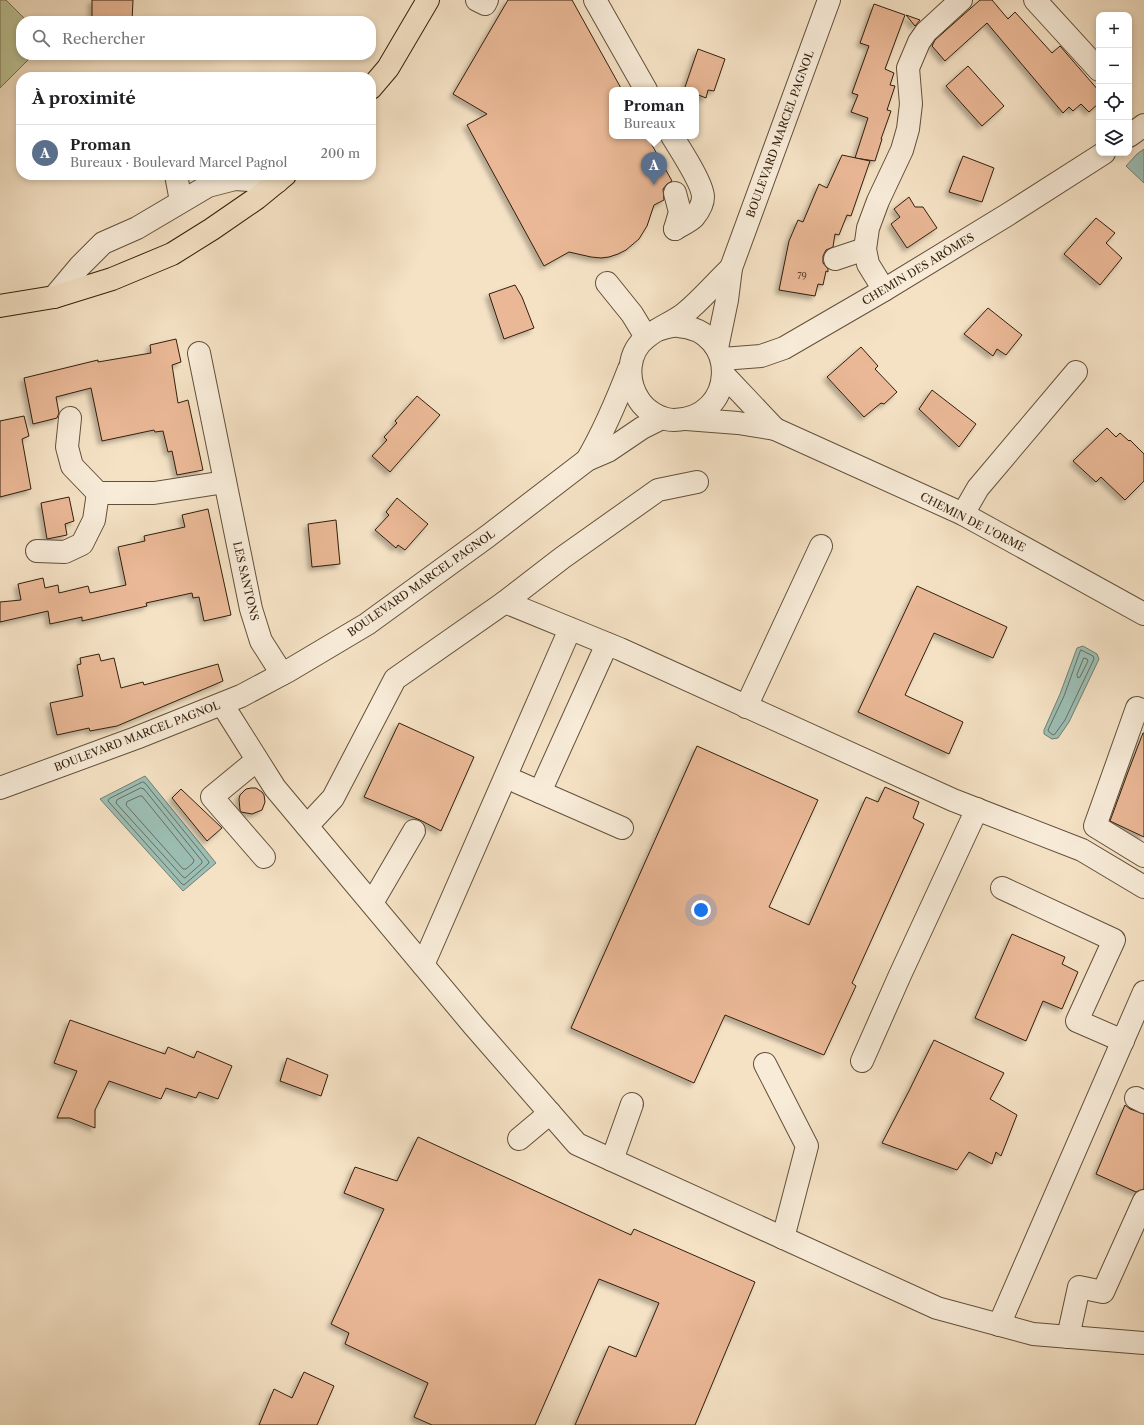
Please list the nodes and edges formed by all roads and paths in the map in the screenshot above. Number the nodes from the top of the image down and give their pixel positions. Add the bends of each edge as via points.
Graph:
1 (428, 0) edge
2 (477, 0) edge
3 (487, 0) edge
4 (595, 0) edge
5 (961, 0) edge
6 (1035, 0) edge
7 (825, 1) edge
8 (1096, 67) edge
9 (376, 82) edge
10 (644, 87) edge
11 (1144, 125) edge
12 (1132, 134) edge
13 (674, 139) edge
14 (1099, 156) edge
15 (177, 180) edge
16 (235, 180) edge
17 (279, 180) edge
18 (675, 193) dead end
19 (181, 201) junction
20 (865, 249) junction
21 (835, 260) dead end
22 (731, 268) junction
23 (607, 283) dead end
24 (884, 290) junction
25 (54, 297) junction
26 (0, 306) edge
27 (652, 334) junction
28 (199, 353) dead end
29 (721, 361) junction
30 (631, 364) junction
31 (1076, 372) dead end
32 (70, 418) dead end
33 (662, 418) junction
34 (686, 419) junction
35 (775, 429) junction
36 (587, 460) junction
37 (225, 482) junction
38 (697, 482) dead end
39 (98, 493) junction
40 (963, 514) junction
41 (821, 546) dead end
42 (37, 551) dead end
43 (504, 602) junction
44 (1144, 614) edge
45 (570, 629) junction
46 (606, 644) junction
47 (282, 674) junction
48 (222, 704) junction
49 (746, 707) junction
50 (1144, 711) edge
51 (257, 760) junction
52 (518, 782) dead end
53 (0, 788) edge
54 (540, 792) junction
55 (976, 809) junction
56 (307, 826) junction
57 (622, 828) dead end
58 (414, 831) dead end
59 (1144, 856) edge
60 (264, 857) dead end
61 (1144, 887) edge
62 (1002, 888) dead end
63 (372, 903) junction
64 (424, 965) junction
65 (1144, 992) edge
66 (1132, 1033) edge
67 (862, 1061) dead end
68 (765, 1064) dead end
69 (632, 1104) dead end
70 (550, 1113) junction
71 (519, 1139) dead end
72 (612, 1160) junction
73 (1144, 1201) edge
74 (783, 1238) junction
75 (999, 1325) junction
76 (1068, 1337) junction
77 (1144, 1343) edge

1 - 9 main road via 388,68
2 - 3 street via 485,4
4 - 10 street
5 - 20 street via 926,32 908,68 911,104 908,129 902,150 868,228
6 - 8 street
7 - 22 street, BOULEVARD MARCEL PAGNOL
11 - 12 street
13 - 18 street via 695,176 703,199 693,218 675,229 680,212
14 - 24 street, CHEMIN DES ARÔMES
15 - 19 street
16 - 19 street via 208,186
17 - 25 main road via 257,198 172,254 112,279
19 - 25 street via 137,228 104,243
20 - 21 street
20 - 24 street via 868,264
22 - 27 street, BOULEVARD MARCEL PAGNOL via 685,313
22 - 29 street, BOULEVARD MARCEL PAGNOL
23 - 27 street
24 - 29 street, CHEMIN DES ARÔMES via 784,348 761,356
25 - 26 main road
27 - 29 street via 677,326 694,329 708,337
27 - 30 street via 636,349
28 - 37 street, LES SANTONS
29 - 34 street via 721,389 714,403 702,413
29 - 35 street, CHEMIN DE L'ORME
30 - 33 street via 633,391 650,412
30 - 36 street, BOULEVARD MARCEL PAGNOL via 606,426
31 - 40 street via 978,488
32 - 39 street via 67,447 72,466
33 - 34 street
33 - 36 street, BOULEVARD MARCEL PAGNOL via 608,451
34 - 35 street, CHEMIN DE L'ORME
35 - 40 street, CHEMIN DE L'ORME
36 - 47 street, BOULEVARD MARCEL PAGNOL via 367,624
37 - 39 street via 154,493
37 - 47 street, LES SANTONS via 251,609 261,641
38 - 43 street via 658,490
39 - 42 street via 94,520 82,544 65,552
40 - 44 street, CHEMIN DE L'ORME
41 - 49 street
43 - 45 street
43 - 56 street via 395,678 334,798
45 - 46 street
45 - 64 street
46 - 49 street
46 - 54 street
47 - 48 street, BOULEVARD MARCEL PAGNOL
48 - 51 street
48 - 53 street, BOULEVARD MARCEL PAGNOL
49 - 55 street
50 - 59 street via 1137,708 1096,826
51 - 56 street via 274,788
51 - 60 street via 212,797
52 - 54 street
54 - 57 street
55 - 61 street via 1082,850
55 - 67 street
56 - 63 street
58 - 63 street
62 - 66 street via 1114,940 1077,1021
63 - 64 street
64 - 70 street
65 - 66 street
66 - 75 street
68 - 74 street via 807,1146
69 - 72 street
70 - 71 street
70 - 72 street via 577,1144
72 - 74 street
73 - 76 street via 1103,1292 1079,1287
74 - 75 street via 937,1308
75 - 76 street via 1033,1334
76 - 77 street

